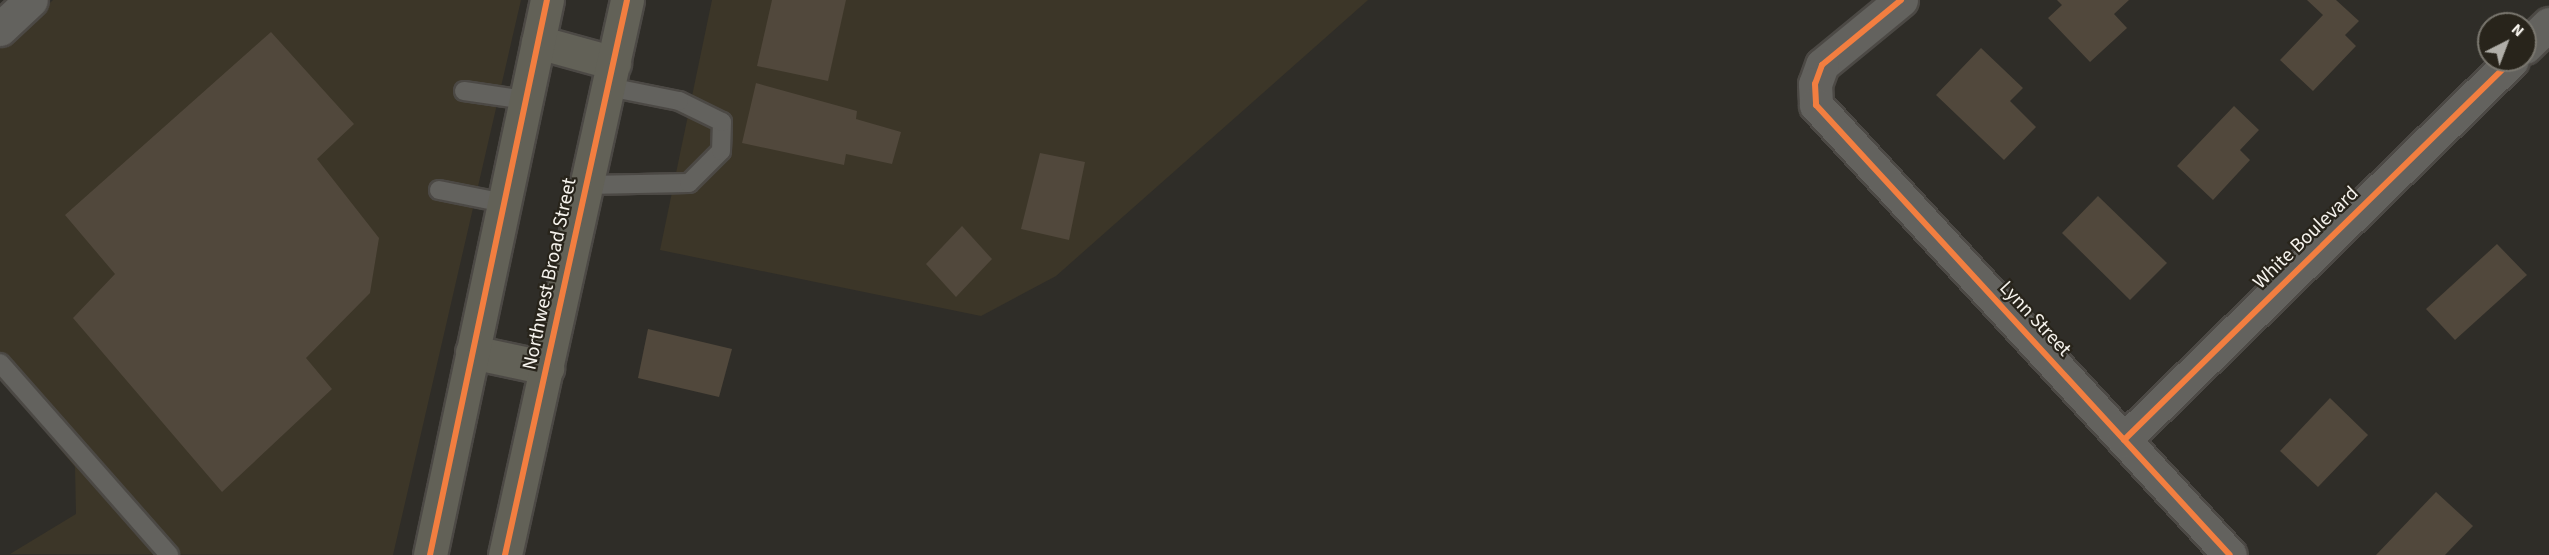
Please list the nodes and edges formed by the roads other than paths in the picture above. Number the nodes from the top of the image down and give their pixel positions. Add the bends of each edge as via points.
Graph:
1 (31, 0) edge
2 (547, 0) edge
3 (627, 0) edge
4 (1900, 0) edge
5 (2549, 24) edge
6 (0, 29) edge
7 (2537, 36) edge
8 (538, 42) junction
9 (2500, 72) edge
10 (611, 75) junction
11 (464, 91) dead end
12 (526, 100) junction
13 (587, 185) junction
14 (439, 190) dead end
15 (504, 203) junction
16 (472, 352) junction
17 (0, 363) edge
18 (547, 368) junction
19 (2124, 440) junction
20 (169, 555) edge
21 (430, 555) edge
22 (505, 555) edge
23 (2230, 555) edge

1 - 6 street
2 - 8 main road
3 - 10 main road, Northwest Broad Street
4 - 19 street, Lynn Street via 1822,65 1815,84 1816,105
5 - 7 street
8 - 10 main road
8 - 12 main road
9 - 19 street, White Boulevard
10 - 13 main road, Northwest Broad Street
10 - 13 lane via 722,122 721,151 689,183
11 - 12 lane
12 - 15 main road
13 - 18 main road, Northwest Broad Street
14 - 15 lane
15 - 16 main road
16 - 18 main road
16 - 21 main road
17 - 20 lane
18 - 22 main road, Northwest Broad Street
19 - 23 street, Lynn Street

